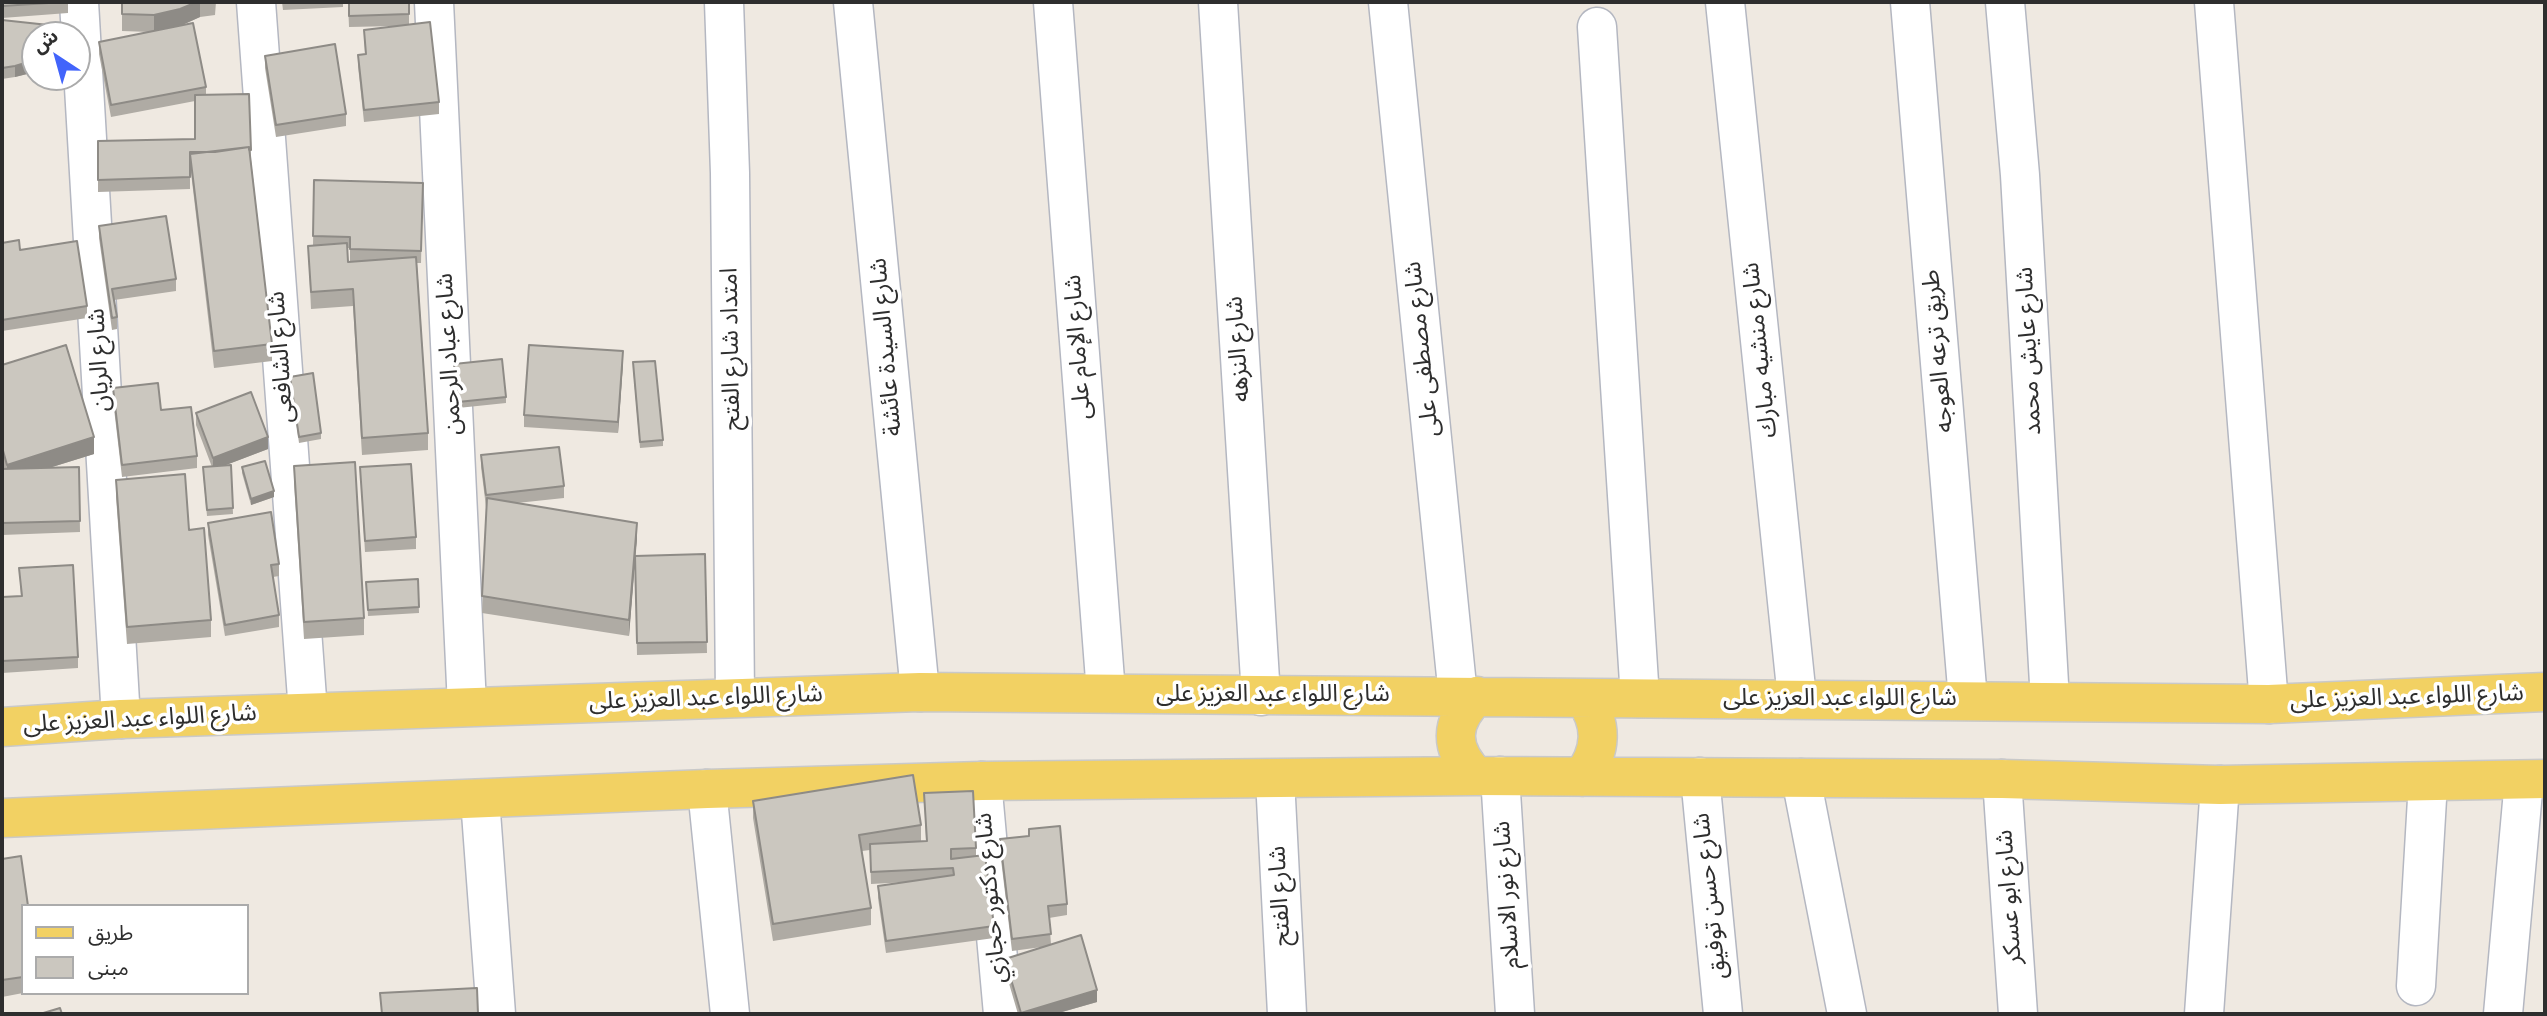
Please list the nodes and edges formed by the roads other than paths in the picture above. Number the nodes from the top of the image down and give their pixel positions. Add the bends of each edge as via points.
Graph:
1 (79, 2) edge
2 (256, 2) edge
3 (434, 2) edge
4 (724, 2) edge
5 (853, 2) edge
6 (1053, 2) edge
7 (1218, 2) edge
8 (1388, 2) edge
9 (1726, 2) edge
10 (1910, 2) edge
11 (2005, 2) edge
12 (2214, 2) edge
13 (1597, 27) dead end
14 (920, 692) junction
15 (2545, 692) edge
16 (1106, 693) junction
17 (1261, 696) junction
18 (1468, 696) junction
19 (735, 697) junction
20 (1584, 698) junction
21 (1640, 698) junction
22 (1797, 698) junction
23 (1968, 700) junction
24 (2050, 701) junction
25 (2269, 704) junction
26 (467, 706) junction
27 (308, 712) junction
28 (121, 719) junction
29 (2, 727) edge
30 (1488, 776) junction
31 (1582, 777) junction
32 (1700, 778) junction
33 (1801, 778) junction
34 (1275, 779) junction
35 (2002, 779) junction
36 (2535, 780) edge
37 (982, 781) junction
38 (2428, 782) junction
39 (2220, 785) junction
40 (707, 789) junction
41 (480, 799) junction
42 (2, 818) edge
43 (2416, 986) dead end
44 (496, 1014) edge
45 (730, 1014) edge
46 (1003, 1014) edge
47 (1287, 1014) edge
48 (1515, 1014) edge
49 (1723, 1014) edge
50 (1847, 1014) edge
51 (2018, 1014) edge
52 (2204, 1014) edge
53 (2503, 1014) edge

1 - 28 street, شارع الريان
2 - 27 street, شارع الشافعى
3 - 26 street, شارع عباد الرحمن
4 - 19 street, امتداد شارع الفتح
5 - 14 street, شارع السيدة عائشة
6 - 16 street, شارع الإمام على
7 - 17 street, شارع النزهه
8 - 18 street, شارع مصطفى على
9 - 22 street, شارع منشيه مبارك
10 - 23 street, طريق ترعه العوجه
11 - 24 street, شارع عايش محمد via 2020,175
12 - 25 street
13 - 21 street
14 - 16 main road, شارع اللواء عبد العزيز على
14 - 19 main road, شارع اللواء عبد العزيز على
15 - 25 main road, شارع اللواء عبد العزيز على
16 - 17 main road, شارع اللواء عبد العزيز على
17 - 18 main road, شارع اللواء عبد العزيز على
18 - 20 main road, شارع اللواء عبد العزيز على
18 - 30 main road via 1455,736 1458,751 1465,765
19 - 26 main road, شارع اللواء عبد العزيز على
20 - 21 main road, شارع اللواء عبد العزيز على
20 - 31 main road via 1593,710 1599,737 1591,765
21 - 22 main road, شارع اللواء عبد العزيز على
22 - 23 main road, شارع اللواء عبد العزيز على
23 - 24 main road, شارع اللواء عبد العزيز على
24 - 25 main road, شارع اللواء عبد العزيز على
26 - 27 main road, شارع اللواء عبد العزيز على
27 - 28 main road, شارع اللواء عبد العزيز على
28 - 29 main road, شارع اللواء عبد العزيز على
30 - 31 main road
30 - 34 main road
30 - 48 street, شارع نور الاسلام
31 - 32 main road
32 - 33 main road
32 - 49 street, شارع حسن توفيق
33 - 35 main road
33 - 50 street
34 - 37 main road
34 - 47 street, شارع الفتح
35 - 39 main road
35 - 51 street, شارع ابو عسكر
36 - 38 main road
36 - 53 street
37 - 40 main road
37 - 46 street, شارع دكتور حجازي
38 - 39 main road
38 - 43 street
39 - 52 street
40 - 41 main road
40 - 45 street
41 - 42 main road
41 - 44 street

